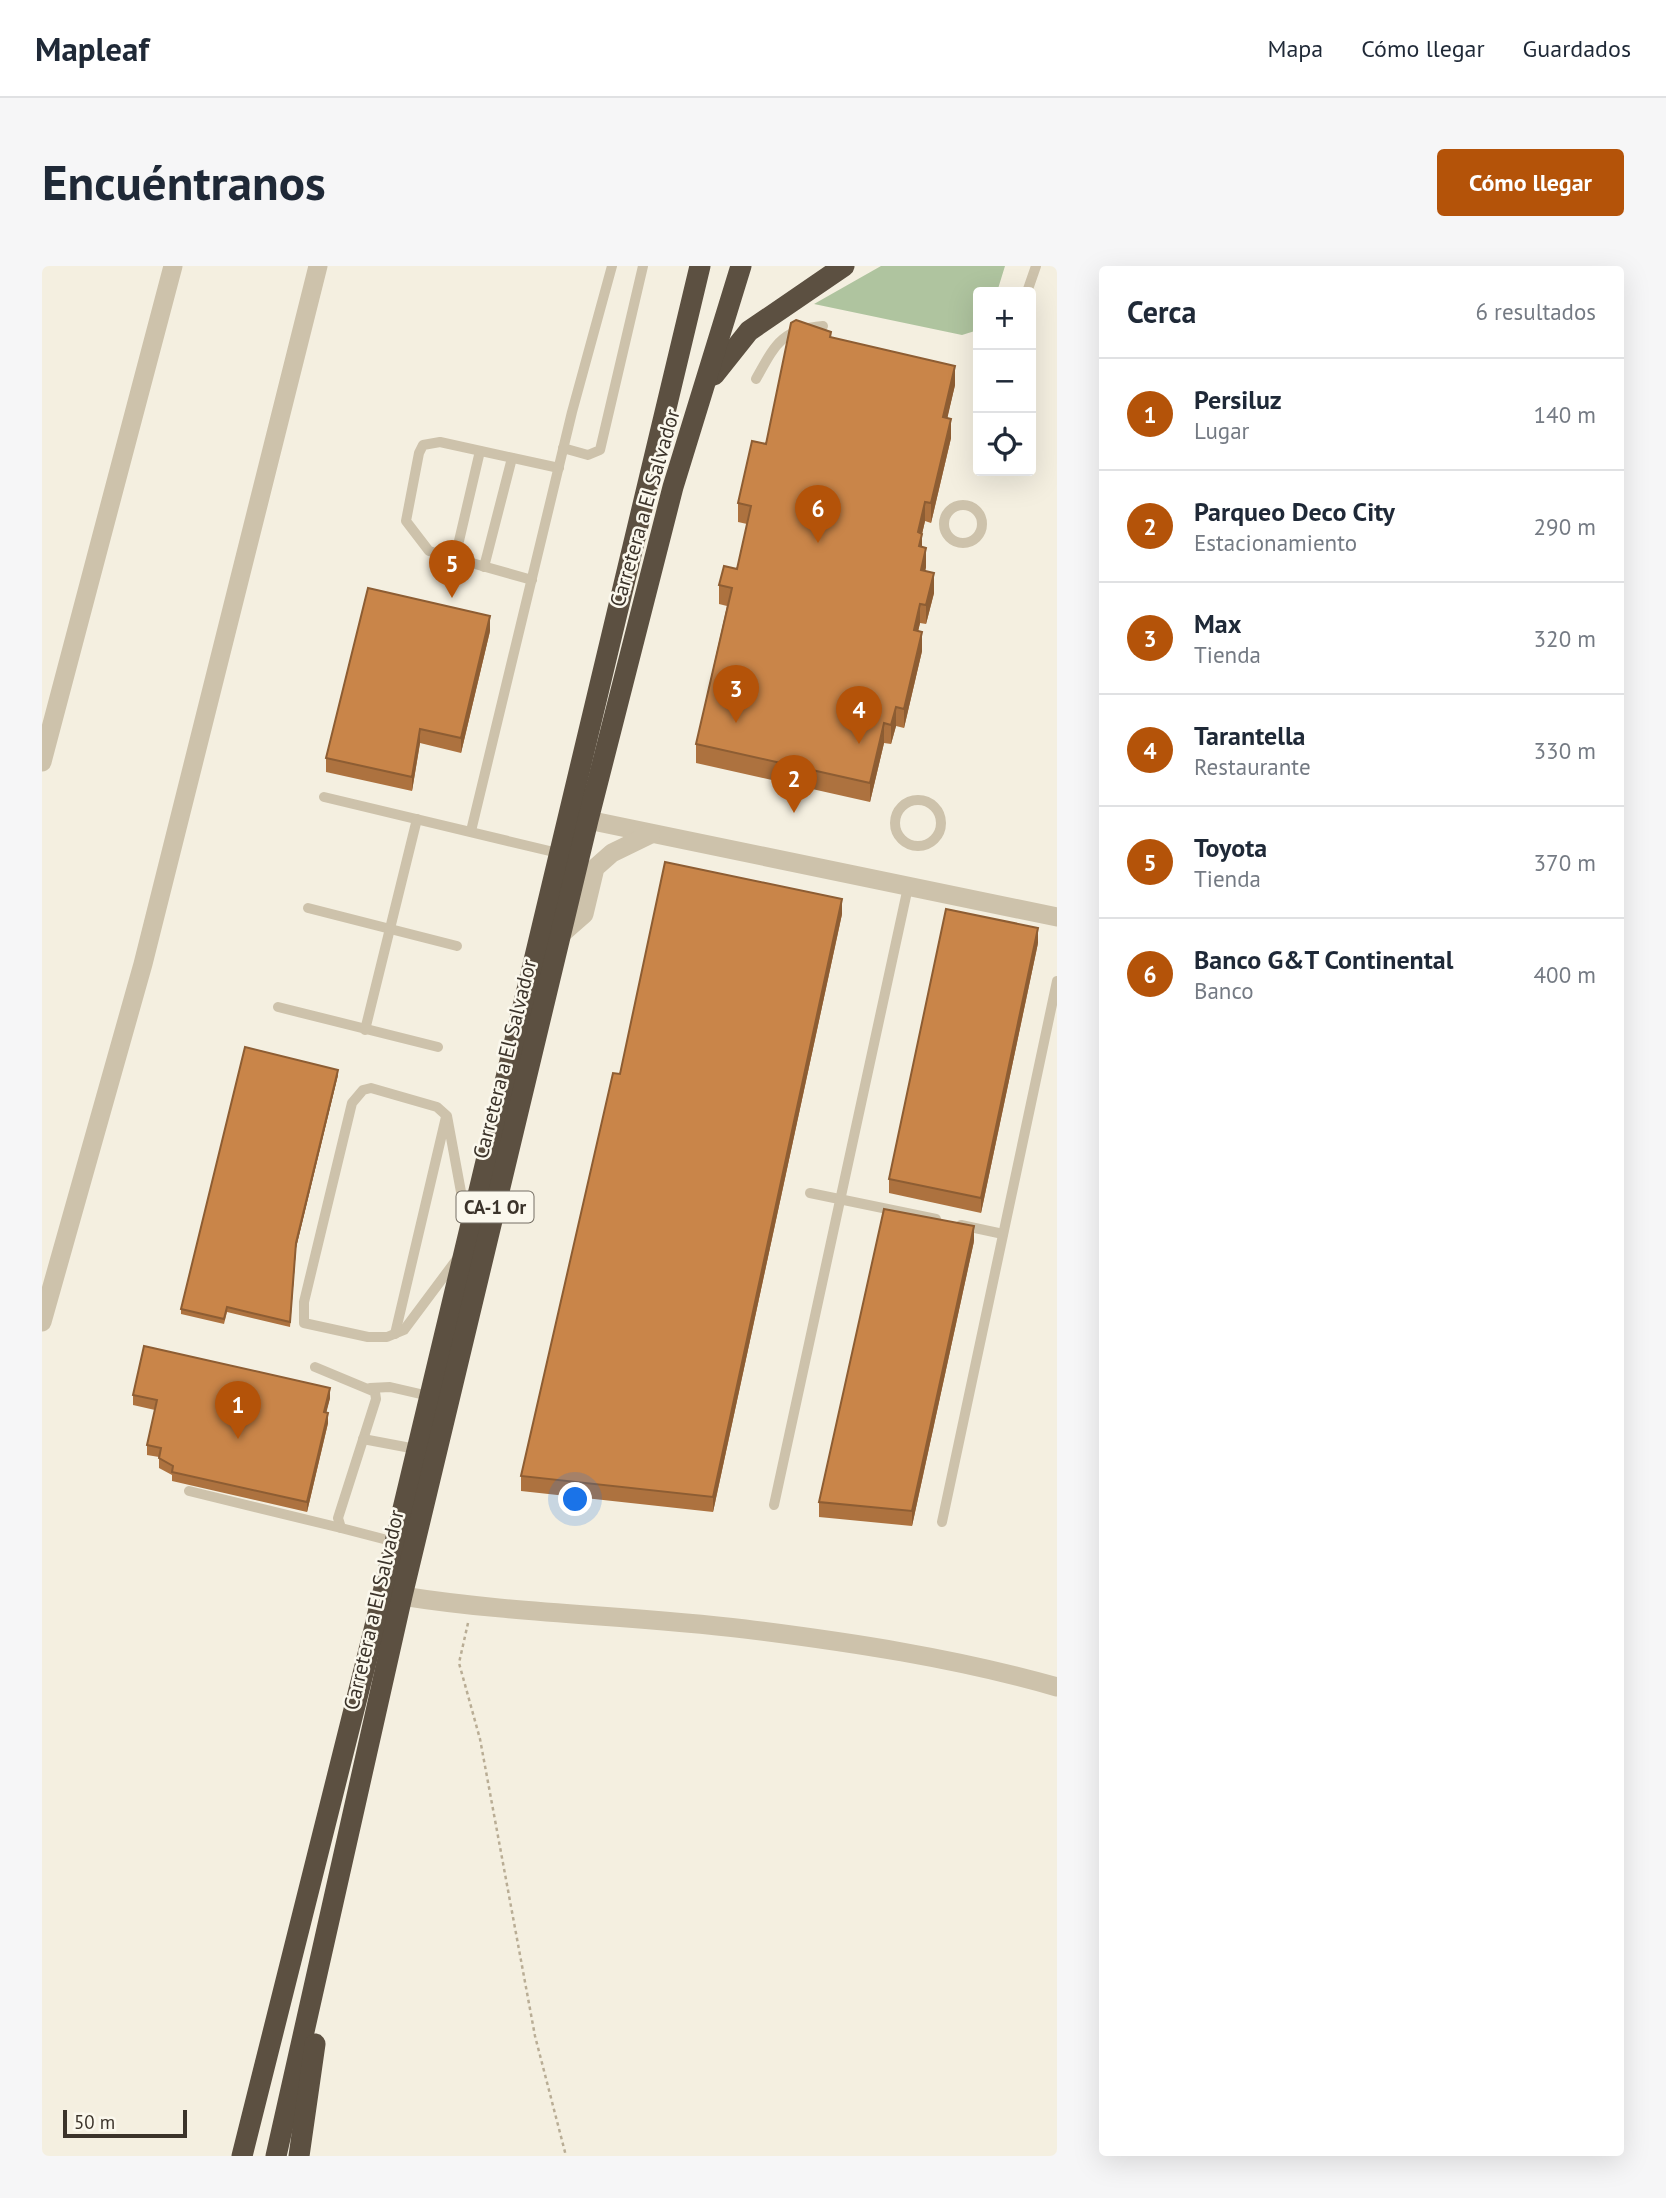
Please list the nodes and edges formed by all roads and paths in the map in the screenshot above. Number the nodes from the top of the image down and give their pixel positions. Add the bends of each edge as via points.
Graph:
1 (173, 266) edge
2 (318, 266) edge
3 (612, 266) edge
4 (643, 266) edge
5 (700, 266) edge
6 (741, 266) edge
7 (844, 266) edge
8 (1037, 266) edge
9 (1029, 287) edge
10 (823, 326) edge
11 (756, 379) dead end
12 (705, 388) junction
13 (563, 448) junction
14 (481, 451) junction
15 (512, 458) junction
16 (559, 468) junction
17 (981, 516) joint
18 (455, 558) junction
19 (484, 566) junction
20 (532, 580) junction
21 (42, 762) edge
22 (324, 797) dead end
23 (940, 818) joint
24 (417, 819) junction
25 (588, 820) junction
26 (471, 831) junction
27 (651, 834) junction
28 (558, 853) junction
29 (908, 887) junction
30 (308, 908) dead end
31 (1057, 917) edge
32 (390, 928) junction
33 (560, 935) junction
34 (457, 946) dead end
35 (1057, 981) edge
36 (278, 1007) dead end
37 (365, 1030) junction
38 (438, 1047) dead end
39 (447, 1116) junction
40 (810, 1193) dead end
41 (841, 1199) junction
42 (1003, 1234) junction
43 (465, 1240) junction
44 (49, 1273) edge
45 (42, 1322) edge
46 (395, 1334) junction
47 (315, 1367) dead end
48 (370, 1388) junction
49 (429, 1396) junction
50 (363, 1439) junction
51 (416, 1449) junction
52 (189, 1490) dead end
53 (774, 1505) dead end
54 (942, 1522) dead end
55 (341, 1528) junction
56 (395, 1542) junction
57 (402, 1597) junction
58 (472, 1606) junction
59 (1057, 1687) edge
60 (343, 1851) junction
61 (314, 1869) junction
62 (242, 2156) edge
63 (255, 2156) edge
64 (276, 2156) edge
65 (299, 2156) edge
66 (566, 2156) edge

1 - 21 street
2 - 44 street via 143,964
3 - 13 lane
4 - 13 lane via 600,450 589,455
5 - 28 highway, Carretera a El Salvador / CA-1 Or
6 - 12 highway, Carretera a El Salvador / CA-1 Or
7 - 12 highway via 749,331
8 - 9 lane
10 - 11 lane via 789,333 775,345
12 - 25 highway, Carretera a El Salvador / CA-1 Or via 673,487
13 - 16 lane
14 - 15 lane
14 - 18 lane
14 - 18 lane via 430,442 419,453 406,521 426,549
15 - 16 lane
15 - 19 lane
16 - 20 lane
17 - 17 lane via 973,507 954,506 945,516 944,528 952,540 971,542 980,534
18 - 19 lane
19 - 20 lane
20 - 26 lane
22 - 24 lane
23 - 23 lane via 933,806 912,801 895,816 896,832 907,843 928,843 938,833
24 - 26 lane
24 - 32 lane
25 - 27 street
25 - 33 highway, Carretera a El Salvador / CA-1 Or
26 - 28 lane
27 - 29 street
27 - 33 street via 612,853 595,868 584,914
28 - 43 highway, Carretera a El Salvador / CA-1 Or
29 - 31 street
29 - 41 lane
30 - 32 lane
32 - 34 lane
32 - 37 lane
33 - 57 highway, Carretera a El Salvador / CA-1 Or
35 - 42 lane
36 - 37 lane
37 - 38 lane
39 - 43 lane
39 - 46 lane
39 - 46 lane via 437,1107 371,1088 357,1096 304,1302 302,1316 309,1326 369,1337
40 - 41 lane
41 - 42 lane
41 - 53 lane
42 - 54 lane
43 - 46 lane via 404,1330
43 - 49 highway, Carretera a El Salvador / CA-1 Or
44 - 45 street
47 - 48 lane
48 - 49 lane via 390,1387
48 - 50 lane via 376,1399
49 - 51 highway, Carretera a El Salvador / CA-1 Or
50 - 51 lane
50 - 55 lane via 338,1518
51 - 56 highway, Carretera a El Salvador / CA-1 Or
52 - 55 lane
55 - 56 lane
56 - 61 highway, Carretera a El Salvador / CA-1 Or
57 - 58 street
57 - 60 highway, Carretera a El Salvador / CA-1 Or
58 - 59 street via 744,1629 963,1664
58 - 66 path via 459,1663 480,1739 535,2036
60 - 64 highway, Carretera a El Salvador / CA-1 Or
60 - 65 highway
61 - 62 highway, Carretera a El Salvador / CA-1 Or
61 - 63 highway via 290,2008

